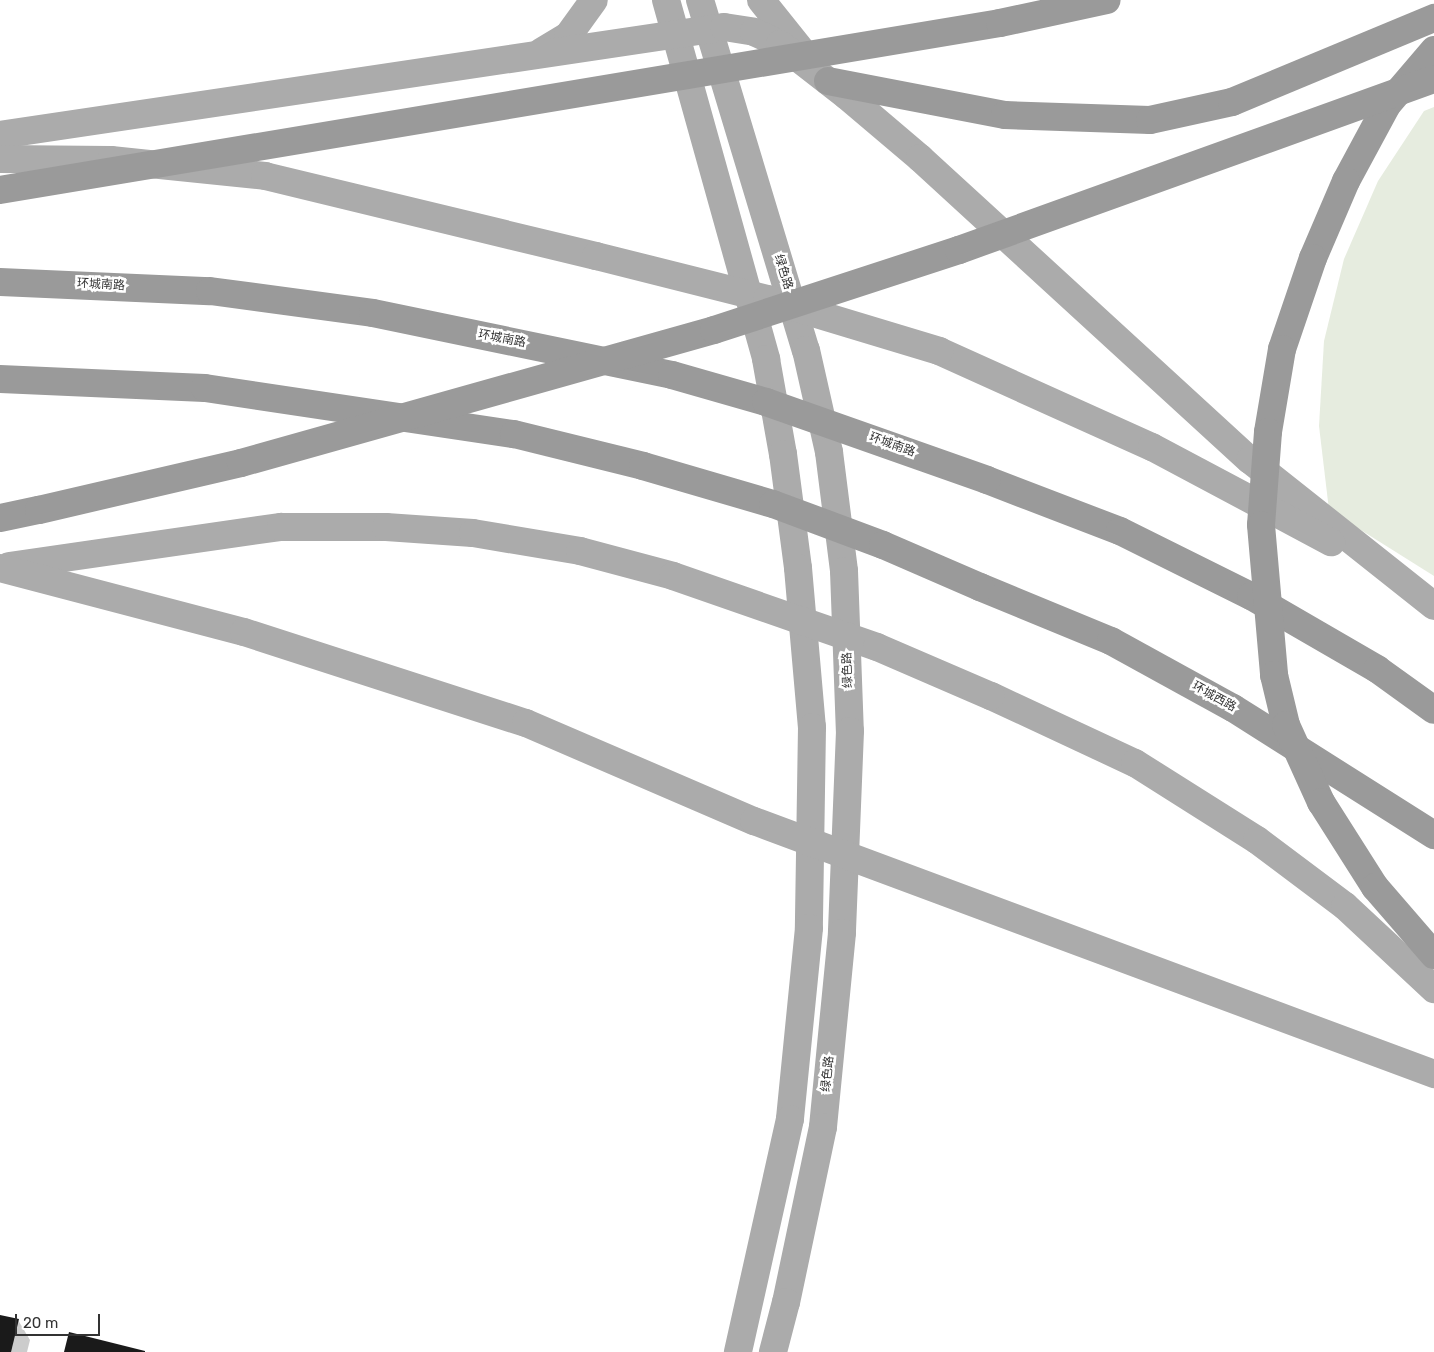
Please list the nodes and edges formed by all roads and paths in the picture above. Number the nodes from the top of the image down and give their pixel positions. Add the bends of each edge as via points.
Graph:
1 (594, 0) edge
2 (666, 0) edge
3 (700, 0) edge
4 (761, 0) edge
5 (1107, 0) edge
6 (1434, 18) edge
7 (709, 30) junction
8 (675, 34) junction
9 (1434, 50) edge
10 (533, 56) junction
11 (1434, 79) edge
12 (828, 81) junction
13 (0, 135) edge
14 (0, 159) edge
15 (0, 190) edge
16 (0, 282) edge
17 (0, 379) edge
18 (0, 518) edge
19 (0, 568) edge
20 (1434, 606) edge
21 (1434, 710) edge
22 (1434, 835) edge
23 (811, 843) junction
24 (846, 857) junction
25 (1434, 955) edge
26 (1434, 989) edge
27 (1434, 1074) edge
28 (738, 1352) edge
29 (773, 1352) edge

1 - 10 main road via 568,36
2 - 8 main road
3 - 7 main road, 绿色路
4 - 12 main road
5 - 15 highway, bridge via 981,26
6 - 12 highway via 1232,102 1150,120 1005,115
7 - 8 main road
7 - 12 main road via 724,27 754,32 771,40
7 - 24 main road, 绿色路 via 806,350 829,452 844,571 850,730
8 - 10 main road
8 - 23 main road via 766,360 783,454 798,568 812,727
9 - 25 highway, bridge via 1387,105 1346,181 1314,258 1282,349 1268,432 1261,525 1274,675 1286,726 1321,802 1375,887
10 - 13 main road
11 - 18 highway, bridge via 959,250 714,330 242,464
12 - 20 main road via 920,158 1250,460
14 - 20 main road, bridge via 112,160 265,176 767,299 938,351 1062,405 1234,488 1316,532
16 - 21 highway, 环城南路, bridge via 200,290 373,313 672,375 766,402 1120,531 1252,596 1377,670
17 - 22 highway, 环城西路, bridge via 205,388 514,434 643,466 773,504 883,545 1129,650 1234,708
19 - 23 main road via 244,632 526,723
19 - 26 main road, bridge via 281,527 386,527 473,533 580,551 673,576 877,647 1135,762 1257,840 1345,906
23 - 24 main road
23 - 28 main road via 809,928 790,1119 754,1292
24 - 27 main road
24 - 29 main road, 绿色路 via 823,1126

